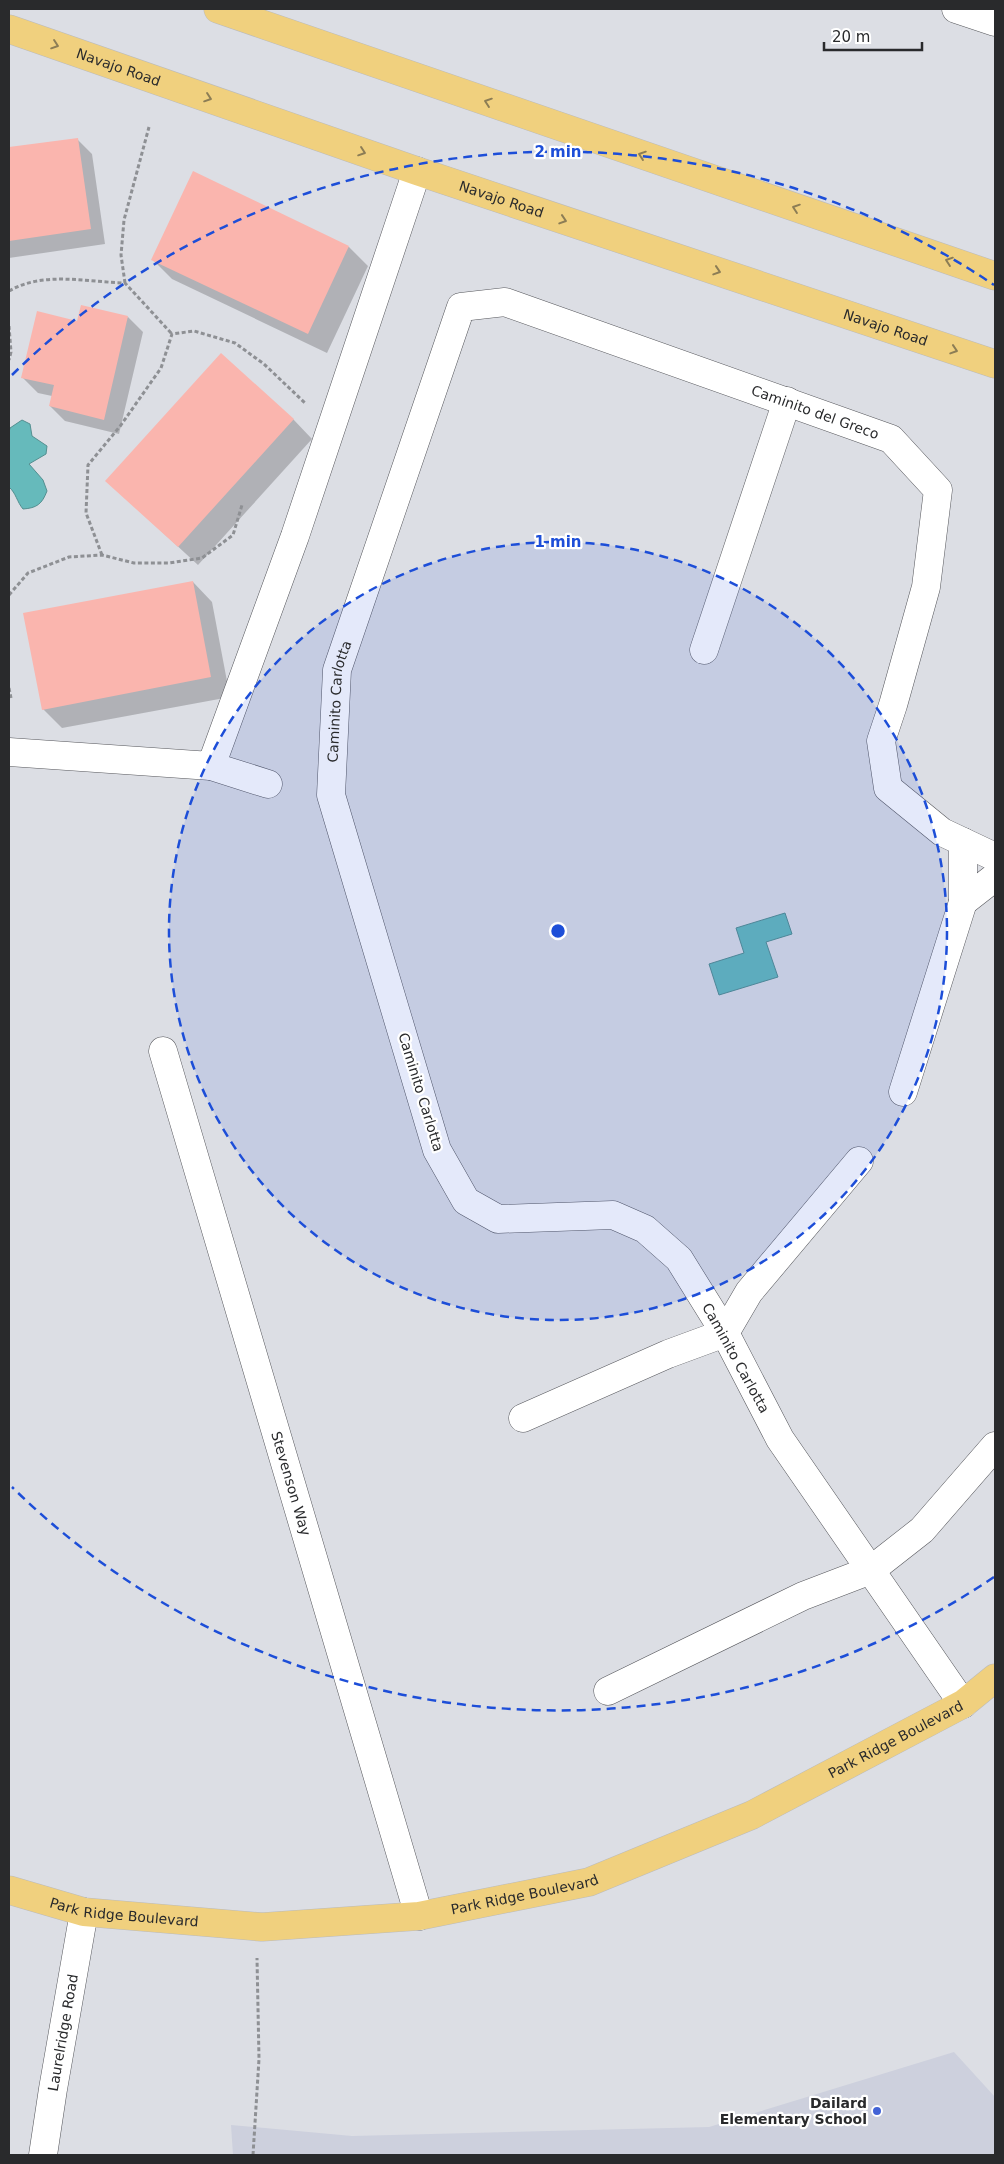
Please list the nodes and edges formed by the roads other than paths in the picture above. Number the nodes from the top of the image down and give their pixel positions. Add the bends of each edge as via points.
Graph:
1 (218, 9) edge
2 (956, 9) edge
3 (995, 22) edge
4 (9, 29) edge
5 (417, 171) junction
6 (995, 276) edge
7 (461, 307) joint
8 (995, 364) edge
9 (787, 401) junction
10 (704, 650) dead end
11 (9, 752) edge
12 (211, 766) junction
13 (268, 784) dead end
14 (963, 842) junction
15 (995, 857) edge
16 (995, 877) edge
17 (964, 902) junction
18 (163, 1052) dead end
19 (903, 1092) dead end
20 (859, 1161) dead end
21 (725, 1333) junction
22 (523, 1418) dead end
23 (995, 1446) edge
24 (871, 1570) junction
25 (995, 1678) edge
26 (608, 1691) dead end
27 (963, 1704) junction
28 (9, 1890) edge
29 (84, 1912) junction
30 (419, 1916) junction
31 (43, 2155) edge

6 -> 1 main road
2 - 3 street
4 -> 5 main road, Navajo Road
5 -> 8 main road, Navajo Road
5 - 12 street via 295,536
7 - 9 street, Caminito del Greco via 505,302
7 - 21 street, Caminito Carlotta via 337,670 331,795 436,1150 466,1201 498,1219 613,1214 645,1229 679,1259
9 - 10 street
9 - 14 street, Caminito del Greco via 890,438 938,490 926,587 881,741 888,788 942,832
11 - 12 street
12 - 13 street
14 - 15 street, Caminito del Greco
14 - 17 street
16 - 17 street
17 - 19 street
18 - 30 street, Stevenson Way
20 - 21 street via 749,1292
21 - 22 street via 668,1354
21 - 24 street, Caminito Carlotta via 780,1439
23 - 24 street via 922,1530
24 - 26 street via 803,1596
24 - 27 street, Caminito Carlotta
25 - 27 main road, Park Ridge Boulevard
27 - 30 main road, Park Ridge Boulevard via 752,1815 590,1882
28 - 29 main road, Park Ridge Boulevard
29 - 30 main road, Park Ridge Boulevard via 262,1926
29 - 31 street, Laurelridge Road

